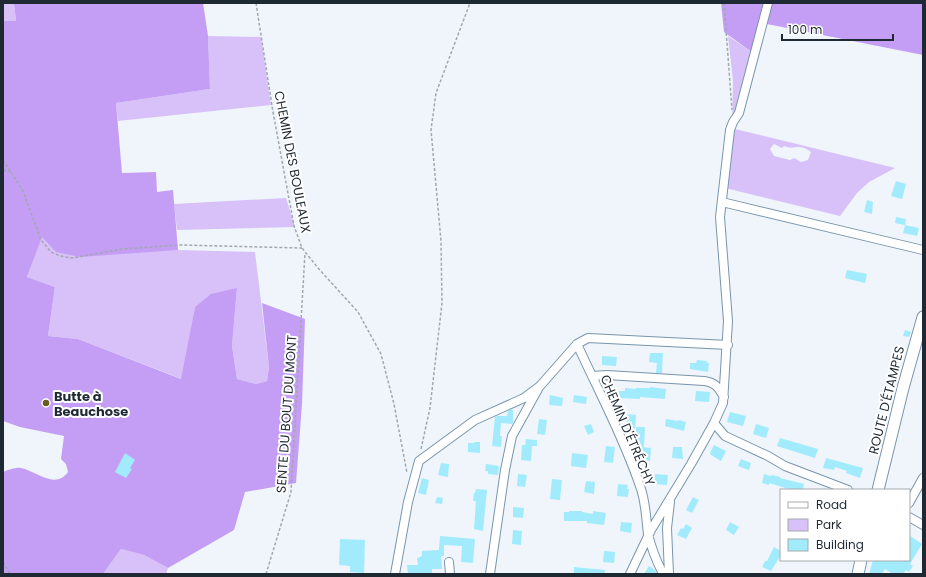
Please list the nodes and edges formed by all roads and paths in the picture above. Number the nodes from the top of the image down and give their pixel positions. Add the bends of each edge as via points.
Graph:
1 (256, 3) edge
2 (470, 3) edge
3 (724, 3) edge
4 (768, 3) edge
5 (733, 122) junction
6 (3, 160) edge
7 (3, 170) edge
8 (11, 172) junction
9 (722, 202) junction
10 (302, 248) junction
11 (923, 250) edge
12 (305, 252) junction
13 (923, 317) edge
14 (577, 344) junction
15 (728, 345) junction
16 (592, 376) junction
17 (540, 386) junction
18 (724, 397) junction
19 (714, 423) junction
20 (419, 461) junction
21 (923, 478) edge
22 (412, 486) junction
23 (845, 489) edge
24 (878, 489) edge
25 (671, 499) junction
26 (910, 501) edge
27 (910, 518) edge
28 (923, 525) edge
29 (648, 535) junction
30 (861, 561) edge
31 (3, 562) edge
32 (449, 562) dead end
33 (10, 574) edge
34 (266, 574) edge
35 (395, 574) edge
36 (450, 574) edge
37 (490, 574) edge
38 (630, 574) edge
39 (664, 574) edge
40 (669, 574) edge
41 (858, 574) edge

1 - 10 path, CHEMIN DES BOULEAUX via 285,179 294,226
2 - 20 path via 436,93 431,130 442,241 442,303 430,408
3 - 5 path
4 - 5 street via 739,113
5 - 9 street
6 - 8 path
7 - 8 path
8 - 10 path via 23,191 38,235 51,252 60,256 72,258 122,249 180,246
9 - 11 street
9 - 15 street via 720,217
10 - 12 path, CHEMIN DES BOULEAUX
12 - 22 path, CHEMIN DES BOULEAUX via 358,312 381,354 394,404 406,472
12 - 34 path, SENTE DU BOUT DU MONT via 292,492
13 - 24 main road, ROUTE D'ÉTAMPES via 902,388
14 - 15 street via 588,338
14 - 16 street, CHEMIN D'ÉTRÉCHY
14 - 17 street
15 - 18 street
16 - 18 street via 704,380 716,385
16 - 29 street, CHEMIN D'ÉTRÉCHY via 634,468 647,514
17 - 20 street via 524,398 475,420
17 - 37 street via 512,436
18 - 19 street
19 - 23 street via 726,436 785,466
19 - 25 street
20 - 22 street
21 - 26 street
22 - 35 street
25 - 29 street
25 - 40 street via 667,528
27 - 28 street
29 - 38 street
29 - 39 street, CHEMIN D'ÉTRÉCHY
30 - 41 main road
31 - 33 path
32 - 36 street

